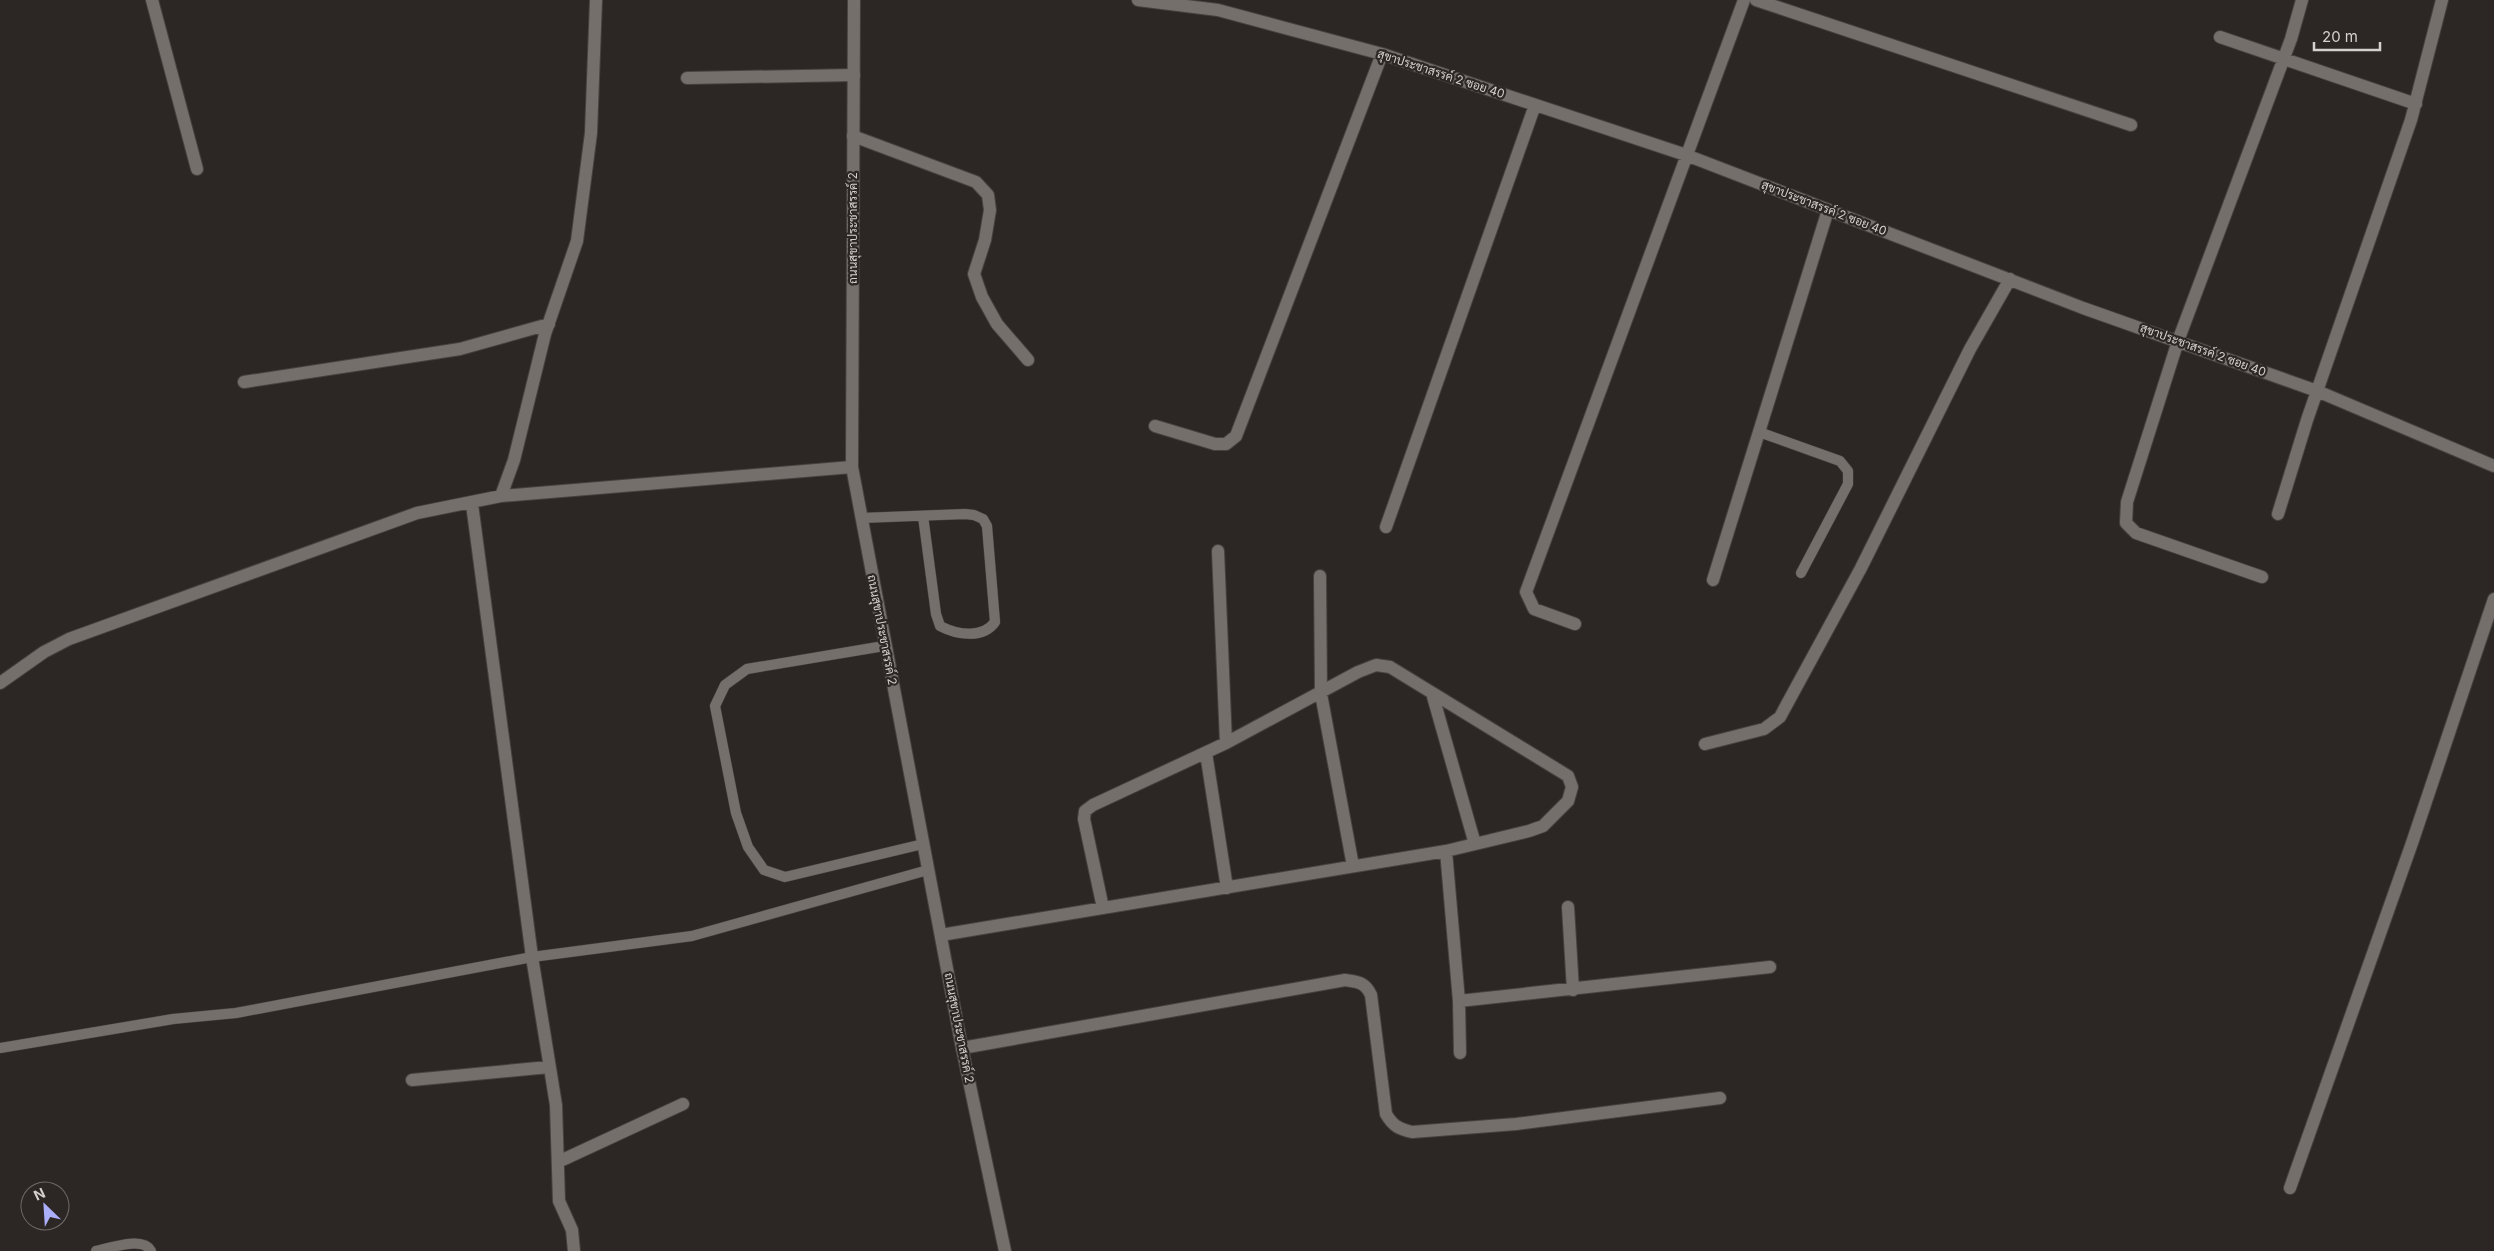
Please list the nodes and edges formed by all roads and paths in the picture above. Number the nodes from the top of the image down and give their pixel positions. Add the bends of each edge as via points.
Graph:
1 (152, 0) edge
2 (596, 0) edge
3 (854, 0) edge
4 (1138, 0) edge
5 (1744, 0) edge
6 (1756, 0) edge
7 (2302, 0) edge
8 (2442, 0) edge
9 (2220, 36) dead end
10 (1382, 54) junction
11 (2284, 57) junction
12 (854, 75) junction
13 (687, 78) dead end
14 (2416, 104) junction
15 (1535, 105) junction
16 (2131, 125) dead end
17 (853, 136) junction
18 (1686, 156) junction
19 (197, 169) dead end
20 (1828, 210) junction
21 (2010, 279) junction
22 (548, 324) junction
23 (2178, 342) junction
24 (1028, 360) dead end
25 (244, 382) dead end
26 (2317, 390) junction
27 (1155, 426) dead end
28 (1759, 432) junction
29 (2494, 466) edge
30 (852, 467) junction
31 (501, 496) junction
32 (472, 504) junction
33 (2278, 514) dead end
34 (923, 516) junction
35 (861, 518) junction
36 (1386, 527) dead end
37 (1218, 552) dead end
38 (1801, 573) dead end
39 (1320, 576) dead end
40 (2262, 577) dead end
41 (1713, 580) dead end
42 (2494, 599) edge
43 (1575, 624) dead end
44 (884, 646) junction
45 (0, 683) edge
46 (1432, 693) junction
47 (1320, 694) junction
48 (1226, 743) junction
49 (1705, 744) dead end
50 (1206, 752) junction
51 (923, 844) junction
52 (1474, 844) junction
53 (1446, 851) junction
54 (1353, 866) junction
55 (928, 870) junction
56 (1227, 888) junction
57 (1568, 907) dead end
58 (1103, 908) junction
59 (941, 935) junction
60 (532, 957) junction
61 (1770, 967) dead end
62 (1573, 990) junction
63 (1459, 1002) junction
64 (0, 1048) edge
65 (962, 1048) junction
66 (1460, 1053) dead end
67 (550, 1066) junction
68 (412, 1080) dead end
69 (1720, 1098) dead end
70 (683, 1104) dead end
71 (558, 1162) junction
72 (2290, 1188) dead end
73 (96, 1251) edge
74 (151, 1251) edge
75 (574, 1251) edge
76 (1005, 1251) edge

1 - 19 street
2 - 22 street via 591,133 577,241
3 - 12 street, ถนนสุขาประชาสรรค์ 2
4 - 10 street, สุขาประชาสรรค์ 2 ซอย 40 via 1218,10
5 - 18 street
6 - 16 street
7 - 11 street
8 - 14 street
9 - 11 street
10 - 15 street, สุขาประชาสรรค์ 2 ซอย 40
10 - 27 street via 1236,436 1226,444 1215,444
11 - 14 street
11 - 23 street
12 - 13 street
12 - 17 street, ถนนสุขาประชาสรรค์ 2
14 - 26 street
15 - 18 street, สุขาประชาสรรค์ 2 ซอย 40
15 - 36 street
17 - 24 street via 976,182 988,195 990,210 985,240 974,274 997,324
17 - 30 street, ถนนสุขาประชาสรรค์ 2
18 - 20 street, สุขาประชาสรรค์ 2 ซอย 40
18 - 43 street via 1526,592 1534,610
20 - 21 street, สุขาประชาสรรค์ 2 ซอย 40
20 - 28 street
21 - 23 street, สุขาประชาสรรค์ 2 ซอย 40
21 - 49 street via 1970,349 1861,568 1780,717 1764,729
22 - 25 street via 460,349
22 - 31 street via 514,460
23 - 26 street, สุขาประชาสรรค์ 2 ซอย 40
23 - 40 street via 2127,502 2126,523 2136,533
26 - 29 street, สุขาประชาสรรค์ 2 ซอย 40
26 - 33 street
28 - 38 lane via 1840,461 1848,471 1848,484
28 - 41 street
30 - 31 street
30 - 35 street, ถนนสุขาประชาสรรค์ 2
31 - 32 street
32 - 45 street via 417,514 69,639
32 - 60 street
34 - 34 lane via 940,626 951,632 983,633 990,630 995,622 987,526 983,519 974,514
34 - 35 lane
35 - 44 street, ถนนสุขาประชาสรรค์ 2
37 - 48 street
39 - 47 street
42 - 72 street
44 - 51 street, ถนนสุขาประชาสรรค์ 2
44 - 51 lane via 747,669 725,686 715,706 724,754 736,813 748,848 764,870 785,878
46 - 47 street via 1390,667 1376,665
46 - 52 street
46 - 52 street via 1568,776 1572,787 1568,800 1543,826
47 - 48 street
47 - 54 street
48 - 50 street
50 - 56 street
50 - 58 street via 1086,811 1084,819
51 - 55 street, ถนนสุขาประชาสรรค์ 2
52 - 53 street
53 - 54 street
53 - 63 street
54 - 56 street
55 - 59 street, ถนนสุขาประชาสรรค์ 2
55 - 60 lane via 692,936
56 - 58 street
57 - 62 street
58 - 59 street
59 - 65 street, ถนนสุขาประชาสรรค์ 2
60 - 64 lane via 236,1013 173,1019
60 - 67 street
61 - 62 street
62 - 63 street
63 - 66 street
65 - 69 street via 1345,980 1360,982 1371,995 1386,1114 1400,1129 1412,1132 1516,1124
65 - 76 street, ถนนสุขาประชาสรรค์ 2
67 - 68 street
67 - 71 street via 556,1105
70 - 71 street
71 - 75 street via 560,1201 572,1230
73 - 74 lane via 140,1243

